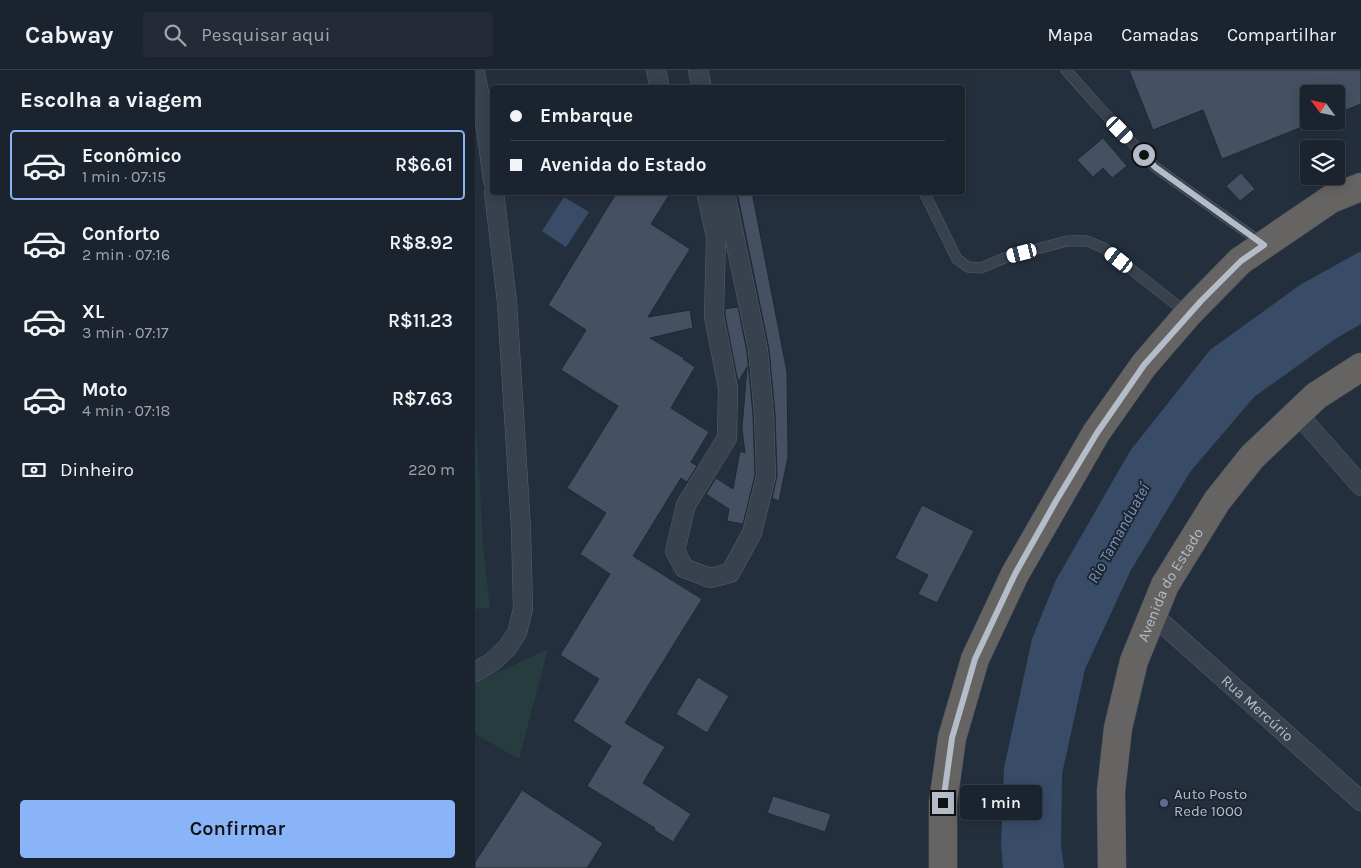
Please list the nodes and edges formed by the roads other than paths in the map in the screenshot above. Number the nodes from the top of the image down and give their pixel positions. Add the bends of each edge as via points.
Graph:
1 (656, 70) edge
2 (698, 70) edge
3 (1067, 70) edge
4 (475, 73) edge
5 (659, 85) edge
6 (701, 85) edge
7 (490, 158) edge
8 (1361, 187) edge
9 (494, 195) edge
10 (707, 195) edge
11 (726, 195) edge
12 (925, 195) edge
13 (1264, 245) junction
14 (1188, 314) junction
15 (1361, 367) edge
16 (1298, 414) junction
17 (1361, 486) edge
18 (1153, 615) junction
19 (475, 672) edge
20 (1361, 801) edge
21 (943, 868) edge
22 (1112, 868) edge

1 - 5 street
2 - 6 street
3 - 13 lane via 1155,167
4 - 7 street
8 - 13 highway via 1331,199
9 - 19 street via 507,302 523,610 517,633 507,648
10 - 11 street via 716,237 714,316 728,388 727,438 687,505 675,551 684,568 710,578 730,573 752,533 766,476 758,350
12 - 14 lane via 957,259 968,267 981,268 1007,257 1067,241 1087,241 1104,248
13 - 14 highway via 1241,261
14 - 21 highway via 1144,365 1097,433 1015,574 975,659 952,738 943,803
15 - 16 highway, Avenida do Estado via 1316,396
16 - 17 street
16 - 18 highway, Avenida do Estado via 1252,457 1217,501 1165,585
18 - 20 street, Rua Mercúrio
18 - 22 highway, Avenida do Estado via 1134,661 1118,728 1111,791

